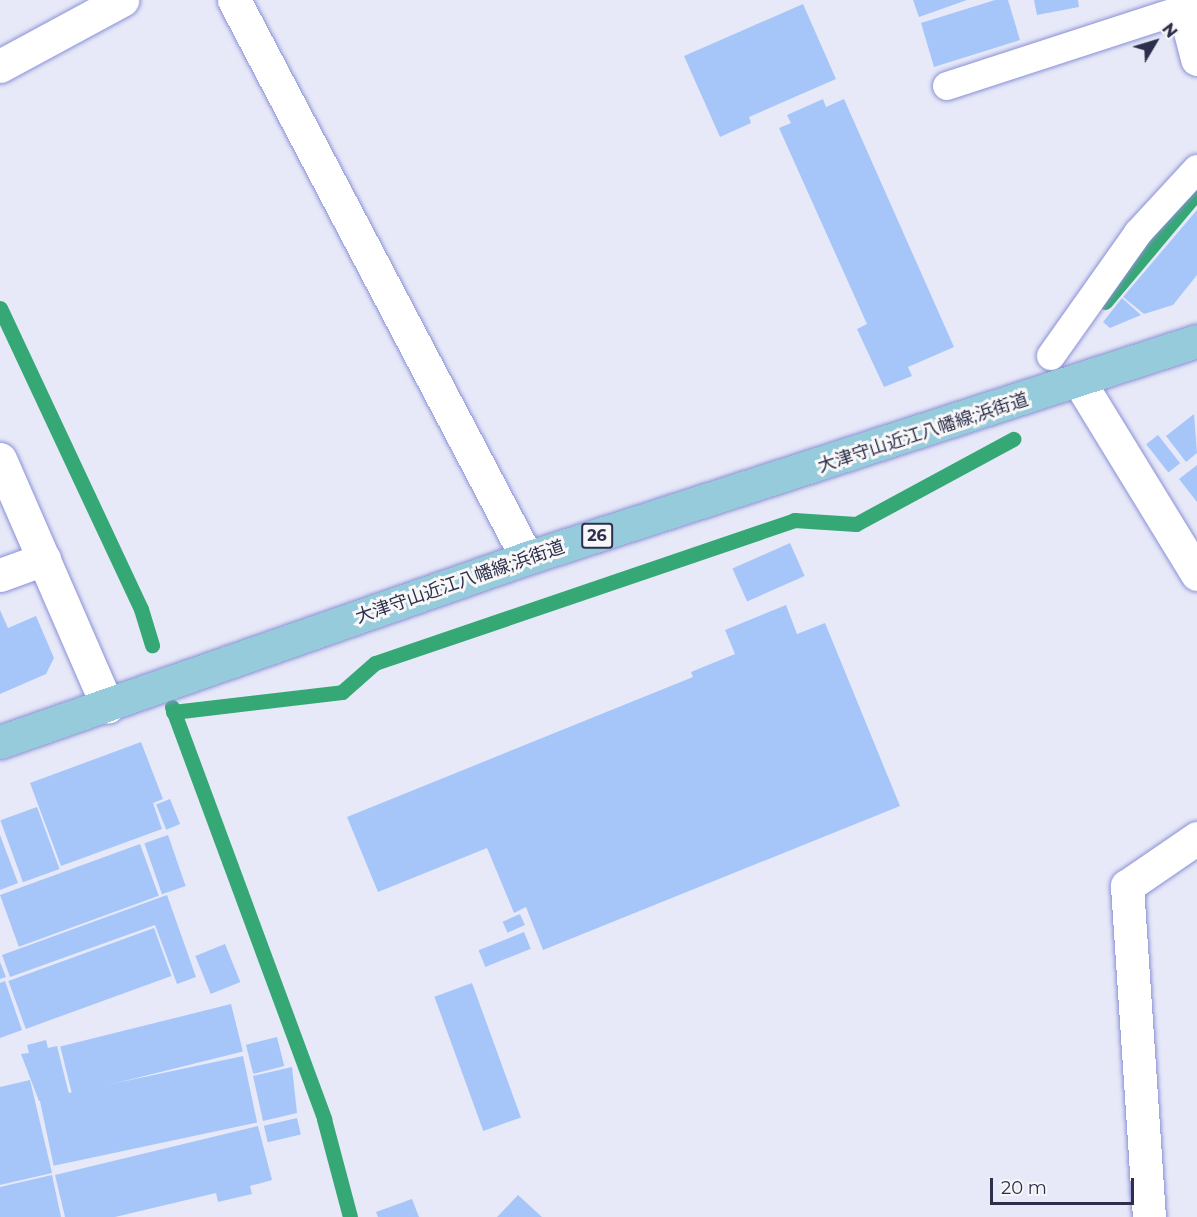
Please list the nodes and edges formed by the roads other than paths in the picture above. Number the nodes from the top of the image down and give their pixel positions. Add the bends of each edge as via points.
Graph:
1 (122, 0) edge
2 (234, 0) edge
3 (1183, 5) edge
4 (1197, 59) edge
5 (0, 66) edge
6 (946, 86) dead end
7 (1197, 169) edge
8 (1197, 341) edge
9 (1051, 356) dead end
10 (1080, 383) junction
11 (0, 459) edge
12 (527, 558) junction
13 (44, 559) junction
14 (0, 574) edge
15 (1197, 574) edge
16 (108, 707) junction
17 (0, 742) edge
18 (1197, 838) edge
19 (1149, 1217) edge

1 - 5 street
2 - 12 street
3 - 4 street
3 - 6 lane
7 - 9 lane via 1138,233
8 - 10 main road, 大津守山近江八幡線;浜街道 / 26
10 - 12 main road, 大津守山近江八幡線;浜街道 / 26
10 - 15 street
11 - 13 street
12 - 16 main road, 大津守山近江八幡線;浜街道 / 26
13 - 14 street
13 - 16 street
16 - 17 main road, 大津守山近江八幡線;浜街道 / 26
18 - 19 street via 1127,886

